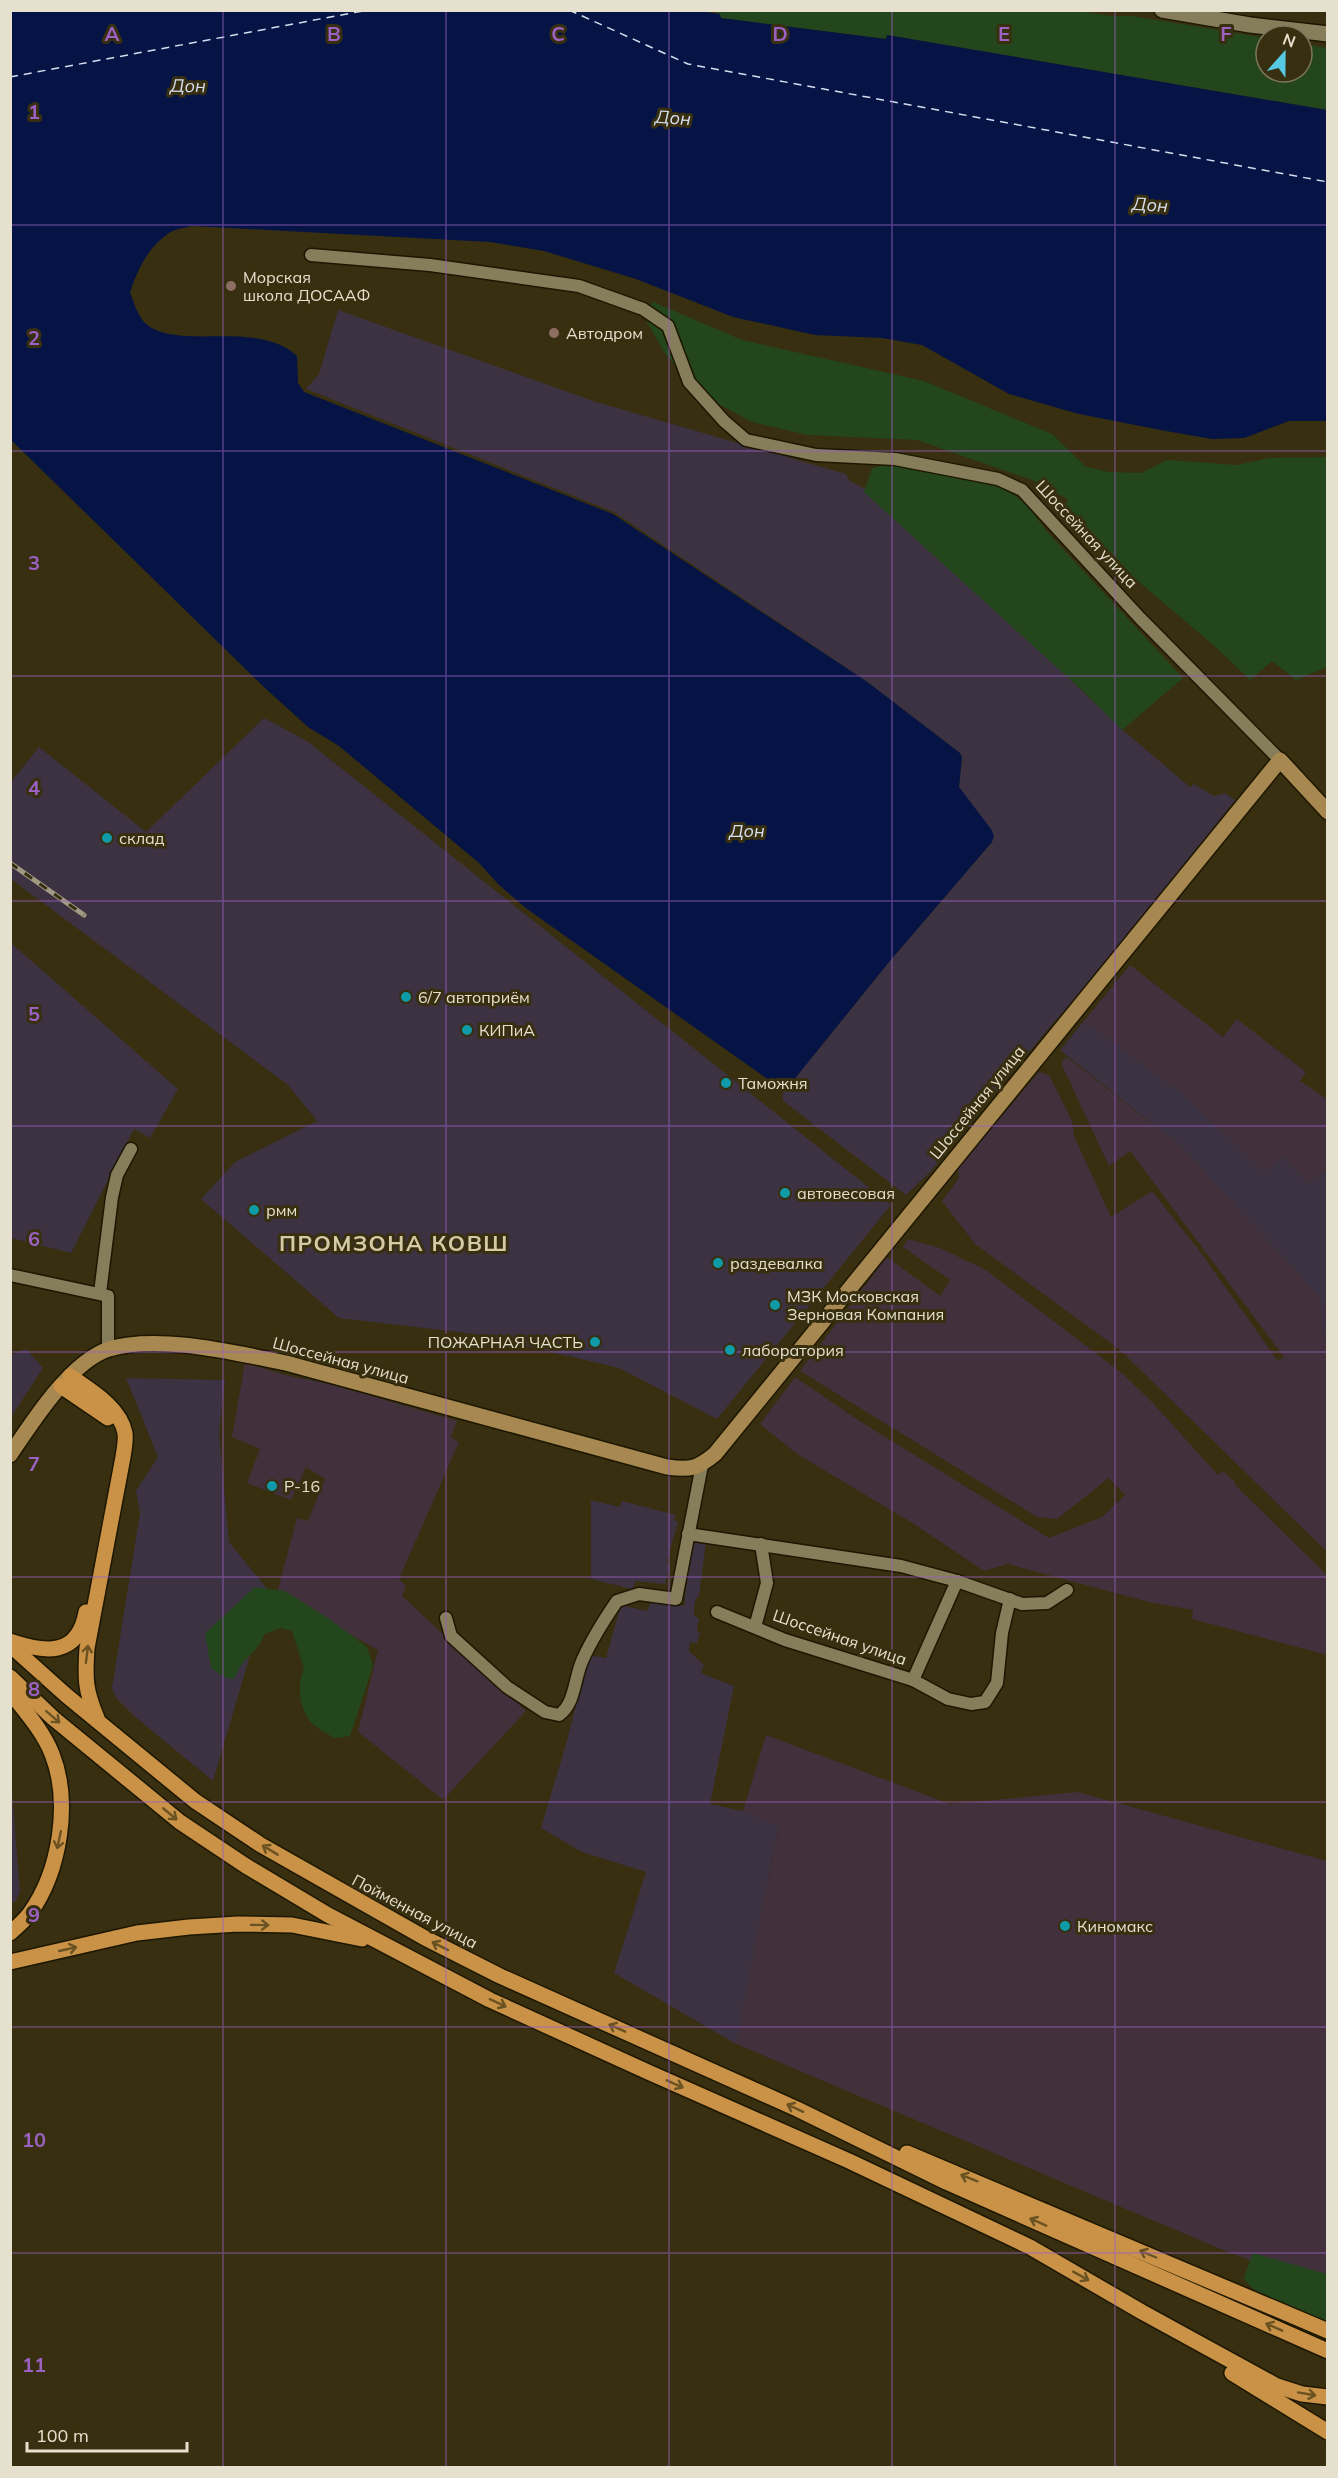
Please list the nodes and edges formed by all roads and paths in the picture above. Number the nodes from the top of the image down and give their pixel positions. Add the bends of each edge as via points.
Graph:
1 (1162, 10) edge
2 (1250, 18) edge
3 (1328, 34) edge
4 (311, 255) dead end
5 (1280, 760) junction
6 (1328, 812) edge
7 (131, 1149) dead end
8 (10, 1275) edge
9 (104, 1294) junction
10 (108, 1350) junction
11 (66, 1381) junction
12 (10, 1455) edge
13 (702, 1465) junction
14 (688, 1534) junction
15 (761, 1544) junction
16 (957, 1581) junction
17 (1067, 1590) dead end
18 (1010, 1599) junction
19 (717, 1612) dead end
20 (446, 1618) dead end
21 (755, 1627) junction
22 (10, 1643) edge
23 (10, 1677) edge
24 (913, 1680) junction
25 (10, 1692) edge
26 (99, 1721) junction
27 (10, 1933) edge
28 (10, 1962) edge
29 (428, 1965) junction
30 (847, 2134) junction
31 (1142, 2312) junction
32 (1325, 2329) edge
33 (1328, 2351) edge
34 (1328, 2397) edge
35 (1328, 2432) edge

1 - 2 street
2 - 3 street
4 - 5 street, Шоссейная улица via 430,265 579,286 643,309 668,326 689,382 746,440 816,455 895,459 998,479 1022,490 1140,618
5 - 6 main road, Шоссейная улица
5 - 13 main road, Шоссейная улица via 715,1454
7 - 9 street via 117,1175 112,1197
8 - 9 street
9 - 10 street
10 - 11 main road, Шоссейная улица
10 - 13 main road, Шоссейная улица via 158,1345 286,1363 667,1467 688,1470
11 - 12 main road, Шоссейная улица
11 - 22 main road via 109,1419 115,1437 84,1626 67,1646 50,1650
26 -> 11 main road via 87,1695 87,1648 125,1434 115,1413 98,1396
13 - 14 street
14 - 15 street
14 - 20 street via 675,1599 639,1594 617,1602 587,1650 568,1709 560,1715 545,1712 507,1687 452,1635
15 - 16 street via 901,1566
15 - 21 street, Шоссейная улица via 767,1583
16 - 18 street
16 - 24 street, Шоссейная улица
17 - 18 street via 1047,1603 1032,1605
18 - 24 street, Шоссейная улица via 997,1683 985,1702 971,1704 948,1699
19 - 21 street, Шоссейная улица
21 - 24 street, Шоссейная улица
22 - 26 main road, Пойменная улица
23 -> 29 main road via 53,1718 180,1822 328,1915
25 -> 27 main road via 52,1754 61,1803 61,1832 45,1887 29,1914
30 -> 26 main road, Пойменная улица via 500,1976 334,1888 195,1801
28 -> 29 main road via 138,1933 238,1924 292,1925 358,1937
29 -> 31 main road via 501,2004 1030,2247
32 -> 30 main road via 894,2147
33 -> 30 main road via 946,2182
31 -> 34 main road via 1277,2385 1302,2394
31 - 35 main road via 1184,2343

